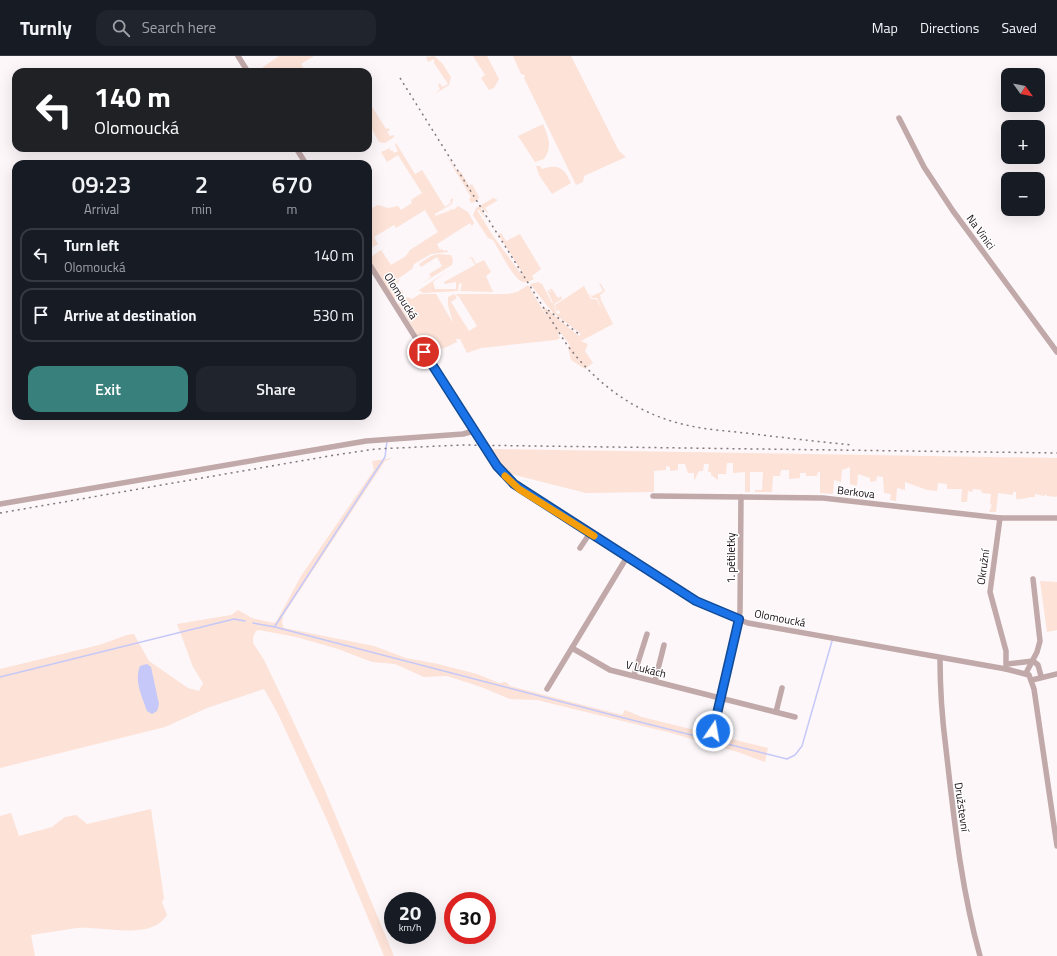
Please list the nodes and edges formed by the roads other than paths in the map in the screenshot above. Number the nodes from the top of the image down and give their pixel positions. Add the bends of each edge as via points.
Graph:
1 (238, 56) edge
2 (246, 68) edge
3 (899, 118) dead end
4 (372, 268) edge
5 (1057, 352) edge
6 (474, 432) junction
7 (653, 496) dead end
8 (741, 497) junction
9 (0, 504) edge
10 (1000, 518) junction
11 (1057, 518) edge
12 (590, 533) junction
13 (580, 548) dead end
14 (627, 557) junction
15 (1033, 579) dead end
16 (739, 619) junction
17 (647, 634) dead end
18 (664, 645) dead end
19 (572, 648) junction
20 (940, 658) junction
21 (1033, 661) junction
22 (1007, 666) junction
23 (1026, 673) junction
24 (1057, 674) edge
25 (634, 675) junction
26 (1041, 676) junction
27 (1032, 680) junction
28 (655, 681) junction
29 (782, 688) dead end
30 (547, 689) dead end
31 (720, 698) junction
32 (776, 712) junction
33 (795, 717) dead end
34 (713, 731) dead end
35 (1057, 846) edge
36 (980, 956) edge

1 - 2 street
3 - 5 street, Na Vinici via 924,167 953,211
4 - 6 street, Olomoucká
6 - 9 street via 387,438
6 - 12 street, Olomoucká via 508,480
7 - 8 street, Berkova
8 - 10 street, Berkova via 827,498
8 - 16 street, 1. pětiletky
10 - 11 street, Berkova
10 - 22 street, Okružní via 990,592 1005,647
12 - 13 street
12 - 14 street, Olomoucká
14 - 16 street, Olomoucká via 696,601
14 - 19 street
15 - 21 street via 1040,641
16 - 20 street, Olomoucká
16 - 31 street
17 - 25 street
18 - 28 street
19 - 25 street, V Lukách via 606,668
19 - 30 street
20 - 22 street, Olomoucká
20 - 36 street, Družstevní via 940,686 952,810 968,913
21 - 22 street
21 - 23 street
21 - 26 street via 1038,665
22 - 23 street
23 - 27 street
24 - 26 street
25 - 28 street, V Lukách
26 - 27 street
27 - 35 street
28 - 31 street, V Lukách
29 - 32 street
31 - 32 street, V Lukách
31 - 34 street
32 - 33 street, V Lukách

